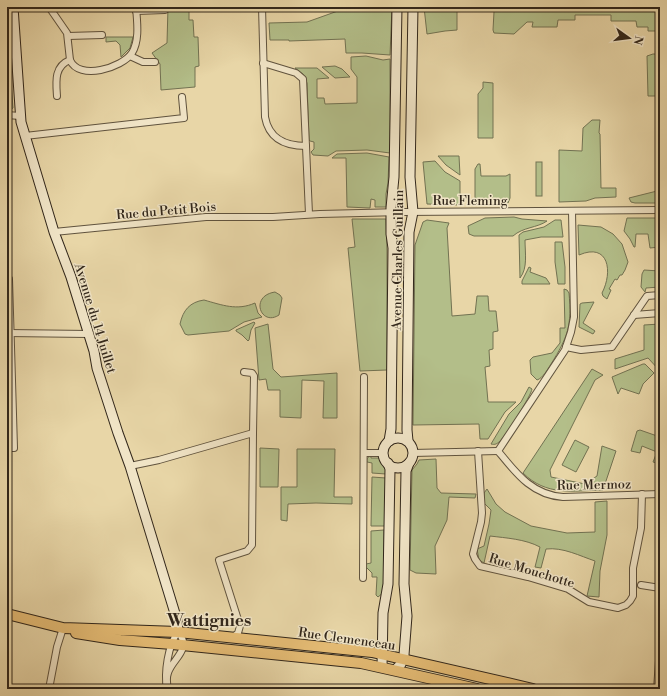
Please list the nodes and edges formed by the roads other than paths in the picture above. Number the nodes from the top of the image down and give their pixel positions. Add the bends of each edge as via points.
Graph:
1 (13, 7) edge
2 (49, 7) edge
3 (262, 7) edge
4 (397, 7) edge
5 (413, 7) edge
6 (136, 9) edge
7 (165, 10) dead end
8 (102, 35) dead end
9 (68, 36) junction
10 (130, 56) junction
11 (70, 60) junction
12 (155, 62) dead end
13 (263, 63) junction
14 (57, 96) dead end
15 (182, 97) dead end
16 (7, 116) edge
17 (20, 116) junction
18 (25, 136) junction
19 (306, 146) junction
20 (660, 210) edge
21 (572, 211) junction
22 (391, 212) junction
23 (413, 212) junction
24 (309, 214) junction
25 (280, 217) joint
26 (54, 232) junction
27 (7, 279) edge
28 (660, 295) edge
29 (660, 313) edge
30 (634, 315) junction
31 (9, 333) edge
32 (89, 334) junction
33 (566, 347) junction
34 (244, 372) dead end
35 (364, 377) dead end
36 (253, 433) junction
37 (388, 441) junction
38 (408, 441) junction
39 (7, 448) edge
40 (478, 451) junction
41 (498, 451) junction
42 (364, 453) junction
43 (384, 453) junction
44 (413, 453) junction
45 (388, 463) junction
46 (409, 463) junction
47 (130, 466) junction
48 (642, 494) junction
49 (660, 494) edge
50 (363, 578) dead end
51 (640, 585) dead end
52 (660, 588) edge
53 (7, 614) edge
54 (63, 628) junction
55 (178, 632) junction
56 (233, 637) junction
57 (172, 644) junction
58 (183, 645) junction
59 (660, 647) edge
60 (382, 654) junction
61 (403, 659) junction
62 (382, 667) junction
63 (395, 670) junction
64 (49, 689) edge
65 (167, 689) edge
66 (477, 689) edge
67 (532, 689) edge
68 (657, 689) edge

1 - 17 street, Avenue du 14 Juillet
2 - 9 street
3 - 13 street
4 - 22 street, Avenue Charles Guillain
5 - 23 street, Avenue Charles Guillain via 410,177
6 - 7 street
6 - 10 street via 136,41
8 - 9 street
9 - 11 street
10 - 11 street via 112,66 93,70 78,69
10 - 12 street via 143,62
11 - 14 street via 58,71
13 - 19 street via 265,117 268,128 276,138 284,142
13 - 19 street via 296,73 303,79
15 - 18 street via 184,118
16 - 17 street
17 - 18 street, Avenue du 14 Juillet
18 - 26 street, Avenue du 14 Juillet
19 - 24 street
20 - 21 street, Rue Fleming
21 - 23 street, Rue Fleming
21 - 33 street via 574,317
22 - 23 street, Rue Fleming
22 - 24 street, Rue Fleming
22 - 37 street, Avenue Charles Guillain via 393,253
23 - 38 street, Avenue Charles Guillain via 409,232
24 - 25 street, Rue Fleming
25 - 26 street, Rue du Petit Bois via 206,216
26 - 32 street, Avenue du 14 Juillet
27 - 31 street
28 - 30 street via 647,296
29 - 30 street
30 - 33 street via 612,347 581,350
31 - 32 street
31 - 39 street via 14,448
32 - 47 street, Avenue du 14 Juillet via 97,368
33 - 41 street
34 - 36 street via 252,373 254,376
35 - 42 street
36 - 47 street
36 - 56 street via 252,545 247,551 219,560 240,625 238,634
37 - 38 street via 399,438
37 - 43 street
38 - 44 street
40 - 41 street
40 - 44 street
40 - 48 street, Rue Mouchotte via 482,513 474,551 476,562 483,567 568,589 593,603 618,608 626,605 632,598 634,563 641,528
41 - 48 street, Rue Mermoz via 526,483 546,494 563,497
42 - 43 street
42 - 50 street
43 - 45 street
44 - 46 street
45 - 46 street via 398,467
45 - 60 street via 388,584 383,613
46 - 61 street via 406,472 404,584 407,616
47 - 55 street, Avenue du 14 Juillet via 177,620
48 - 49 street, Rue Mermoz
51 - 52 street
53 - 54 main road
54 - 55 main road, Rue Clemenceau
54 - 57 main road, Rue Clemenceau via 88,636
54 - 64 street
55 - 56 main road, Rue Clemenceau
55 - 57 street
55 - 58 street
56 - 60 main road, Rue Clemenceau
57 - 58 main road, Rue Clemenceau
57 - 65 street via 166,667
58 - 62 main road, Rue Clemenceau
58 - 65 street via 168,672
59 - 68 street
60 - 61 main road, Rue Clemenceau
60 - 62 street
61 - 63 street
61 - 67 main road, Rue Clemenceau
62 - 63 main road, Rue Clemenceau
63 - 66 main road, Rue Clemenceau

